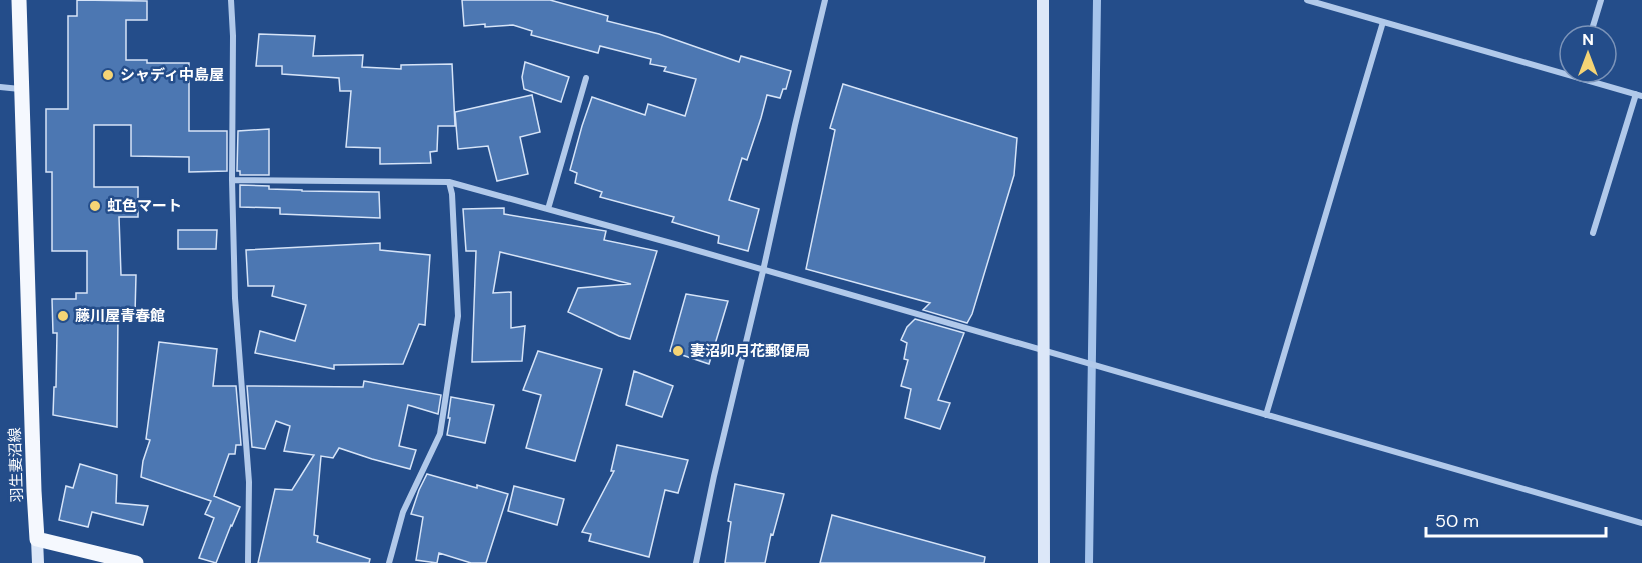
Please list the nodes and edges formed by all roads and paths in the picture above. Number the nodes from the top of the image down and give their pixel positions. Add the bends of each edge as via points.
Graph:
1 (19, 0) edge
2 (231, 0) edge
3 (825, 0) edge
4 (1043, 0) edge
5 (1306, 0) edge
6 (1601, 0) edge
7 (1383, 22) junction
8 (1594, 24) edge
9 (1558, 69) edge
10 (586, 78) dead end
11 (1606, 84) edge
12 (0, 87) edge
13 (21, 89) junction
14 (1639, 95) edge
15 (232, 180) junction
16 (449, 182) junction
17 (548, 209) junction
18 (1593, 233) dead end
19 (763, 271) junction
20 (1043, 351) junction
21 (1266, 415) junction
22 (1642, 523) edge
23 (38, 539) junction
24 (38, 563) edge
25 (136, 563) edge
26 (248, 563) edge
27 (389, 563) edge
28 (696, 563) edge
29 (1044, 563) edge

1 - 13 main road, 羽生妻沼線
2 - 15 street
3 - 19 street
4 - 20 street
5 - 7 street
6 - 8 street
7 - 9 street
7 - 21 street
10 - 17 street
11 - 14 street
12 - 13 street
13 - 23 main road, 羽生妻沼線
14 - 18 street
15 - 16 street
15 - 26 street via 235,298 249,482
16 - 17 street
16 - 27 street via 458,316 440,434 403,512
17 - 19 street
19 - 20 street
19 - 28 street
20 - 21 street
20 - 29 street
21 - 22 street
23 - 24 street
23 - 25 main road

